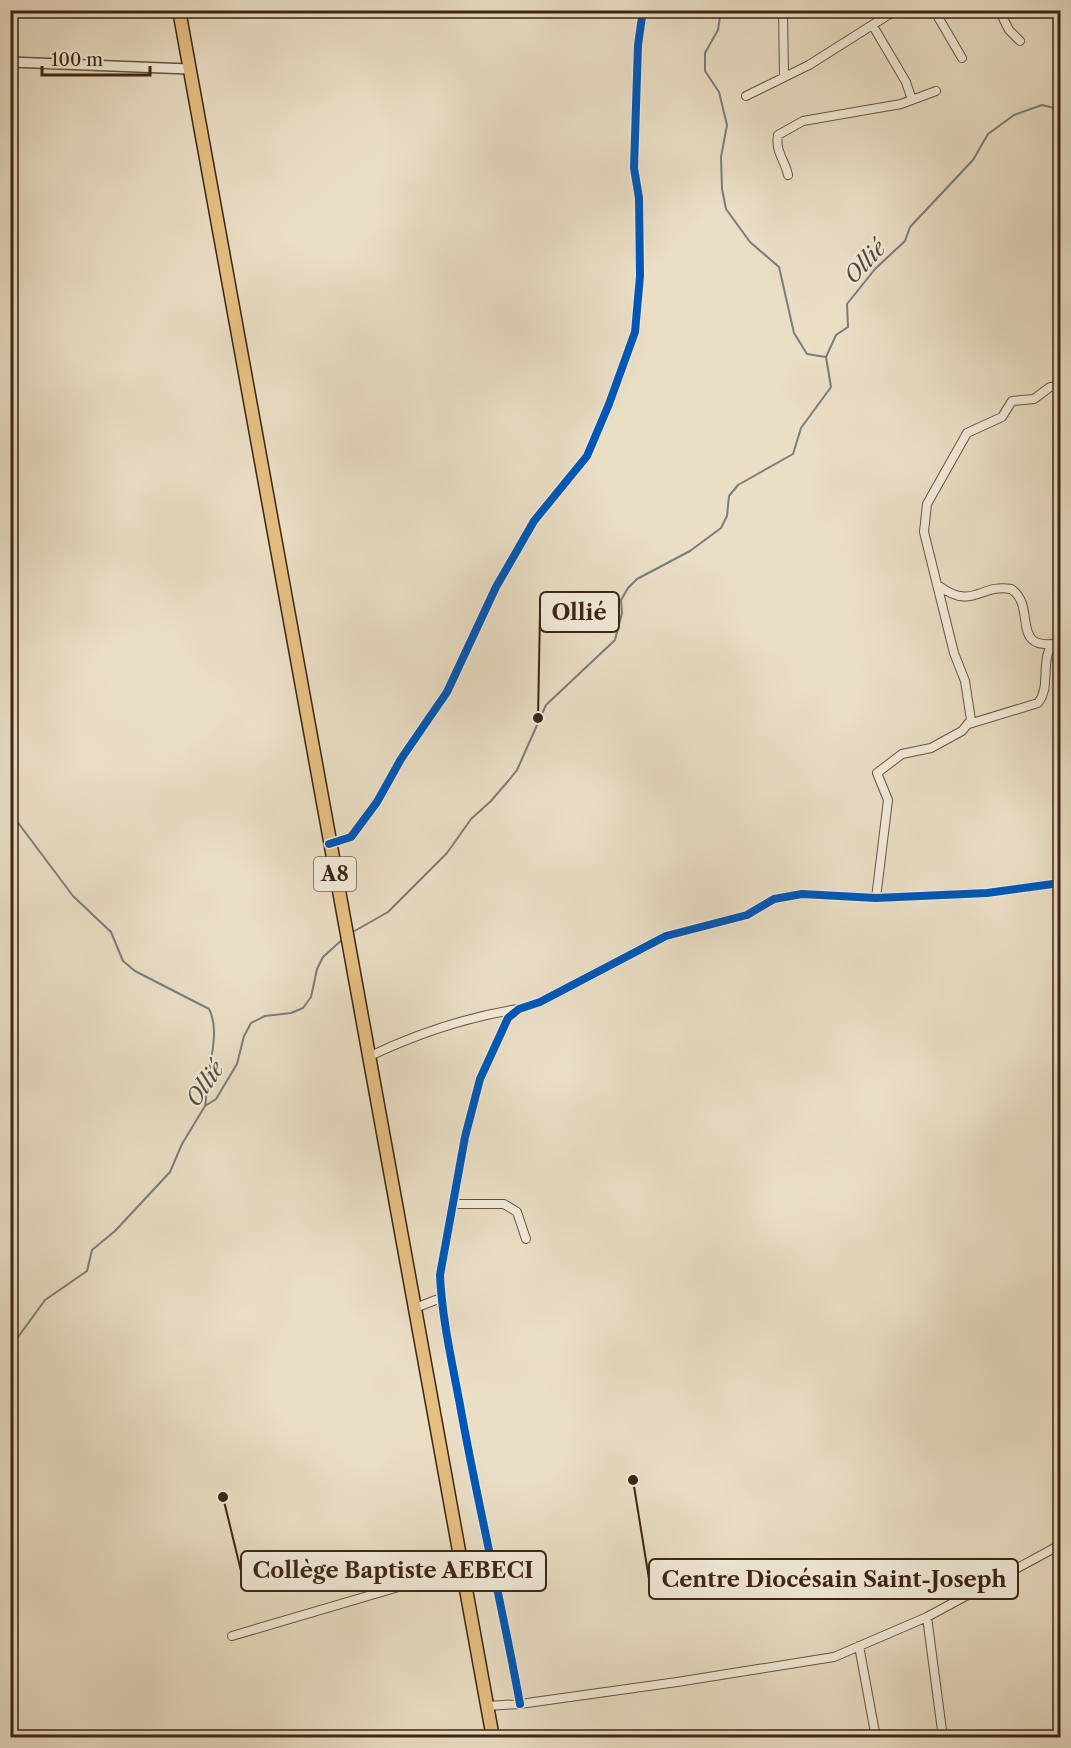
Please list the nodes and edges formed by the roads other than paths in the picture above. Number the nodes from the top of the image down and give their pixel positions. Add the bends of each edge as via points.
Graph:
1 (179, 10) edge
2 (643, 10) edge
3 (783, 10) edge
4 (896, 10) edge
5 (934, 10) edge
6 (999, 10) edge
7 (873, 26) junction
8 (1020, 41) dead end
9 (962, 58) dead end
10 (10, 62) edge
11 (189, 69) junction
12 (784, 76) junction
13 (936, 91) dead end
14 (747, 96) dead end
15 (912, 100) junction
16 (788, 175) dead end
17 (1060, 387) edge
18 (939, 586) junction
19 (1060, 643) edge
20 (969, 724) junction
21 (329, 844) junction
22 (1060, 883) edge
23 (876, 898) junction
24 (519, 1009) junction
25 (369, 1058) junction
26 (454, 1204) junction
27 (526, 1239) dead end
28 (441, 1298) junction
29 (415, 1308) junction
30 (1060, 1545) edge
31 (463, 1568) junction
32 (927, 1617) junction
33 (232, 1636) dead end
34 (859, 1646) junction
35 (520, 1704) junction
36 (487, 1706) junction
37 (493, 1737) edge
38 (876, 1737) edge
39 (943, 1737) edge

1 - 11 main road, A8
2 - 21 street via 638,45 634,168 641,243 635,332 609,404 587,456 534,521 496,587 447,692 351,837
3 - 12 street
4 - 7 street
5 - 9 street
6 - 8 street
7 - 12 street
7 - 15 street via 906,82
10 - 11 street
11 - 21 main road, A8
12 - 14 street
13 - 15 street
15 - 16 street via 803,121 778,135 778,154
17 - 18 street via 1050,387 1034,399 1012,401 1002,417 967,433 954,454 927,504 924,532
18 - 19 street via 948,593 969,597 1011,589 1020,599 1034,642
18 - 20 street via 972,710
19 - 20 street via 1049,650 1044,663 1044,695 1038,703
20 - 23 street via 931,748 902,754 877,773 888,800
21 - 25 main road, A8
22 - 23 street via 987,894
23 - 24 street via 802,894 774,899 747,915 666,936 540,1002
24 - 25 street via 418,1037
24 - 26 street via 508,1018 480,1079
25 - 29 main road, A8
26 - 27 street via 504,1204 517,1212
26 - 28 street via 440,1275
28 - 29 street
28 - 35 street via 485,1542 498,1580
29 - 31 main road, A8
30 - 32 street
31 - 33 street
31 - 36 main road, A8
32 - 34 street
32 - 39 street
34 - 35 street via 834,1657
34 - 38 street
35 - 36 street
36 - 37 main road, A8

